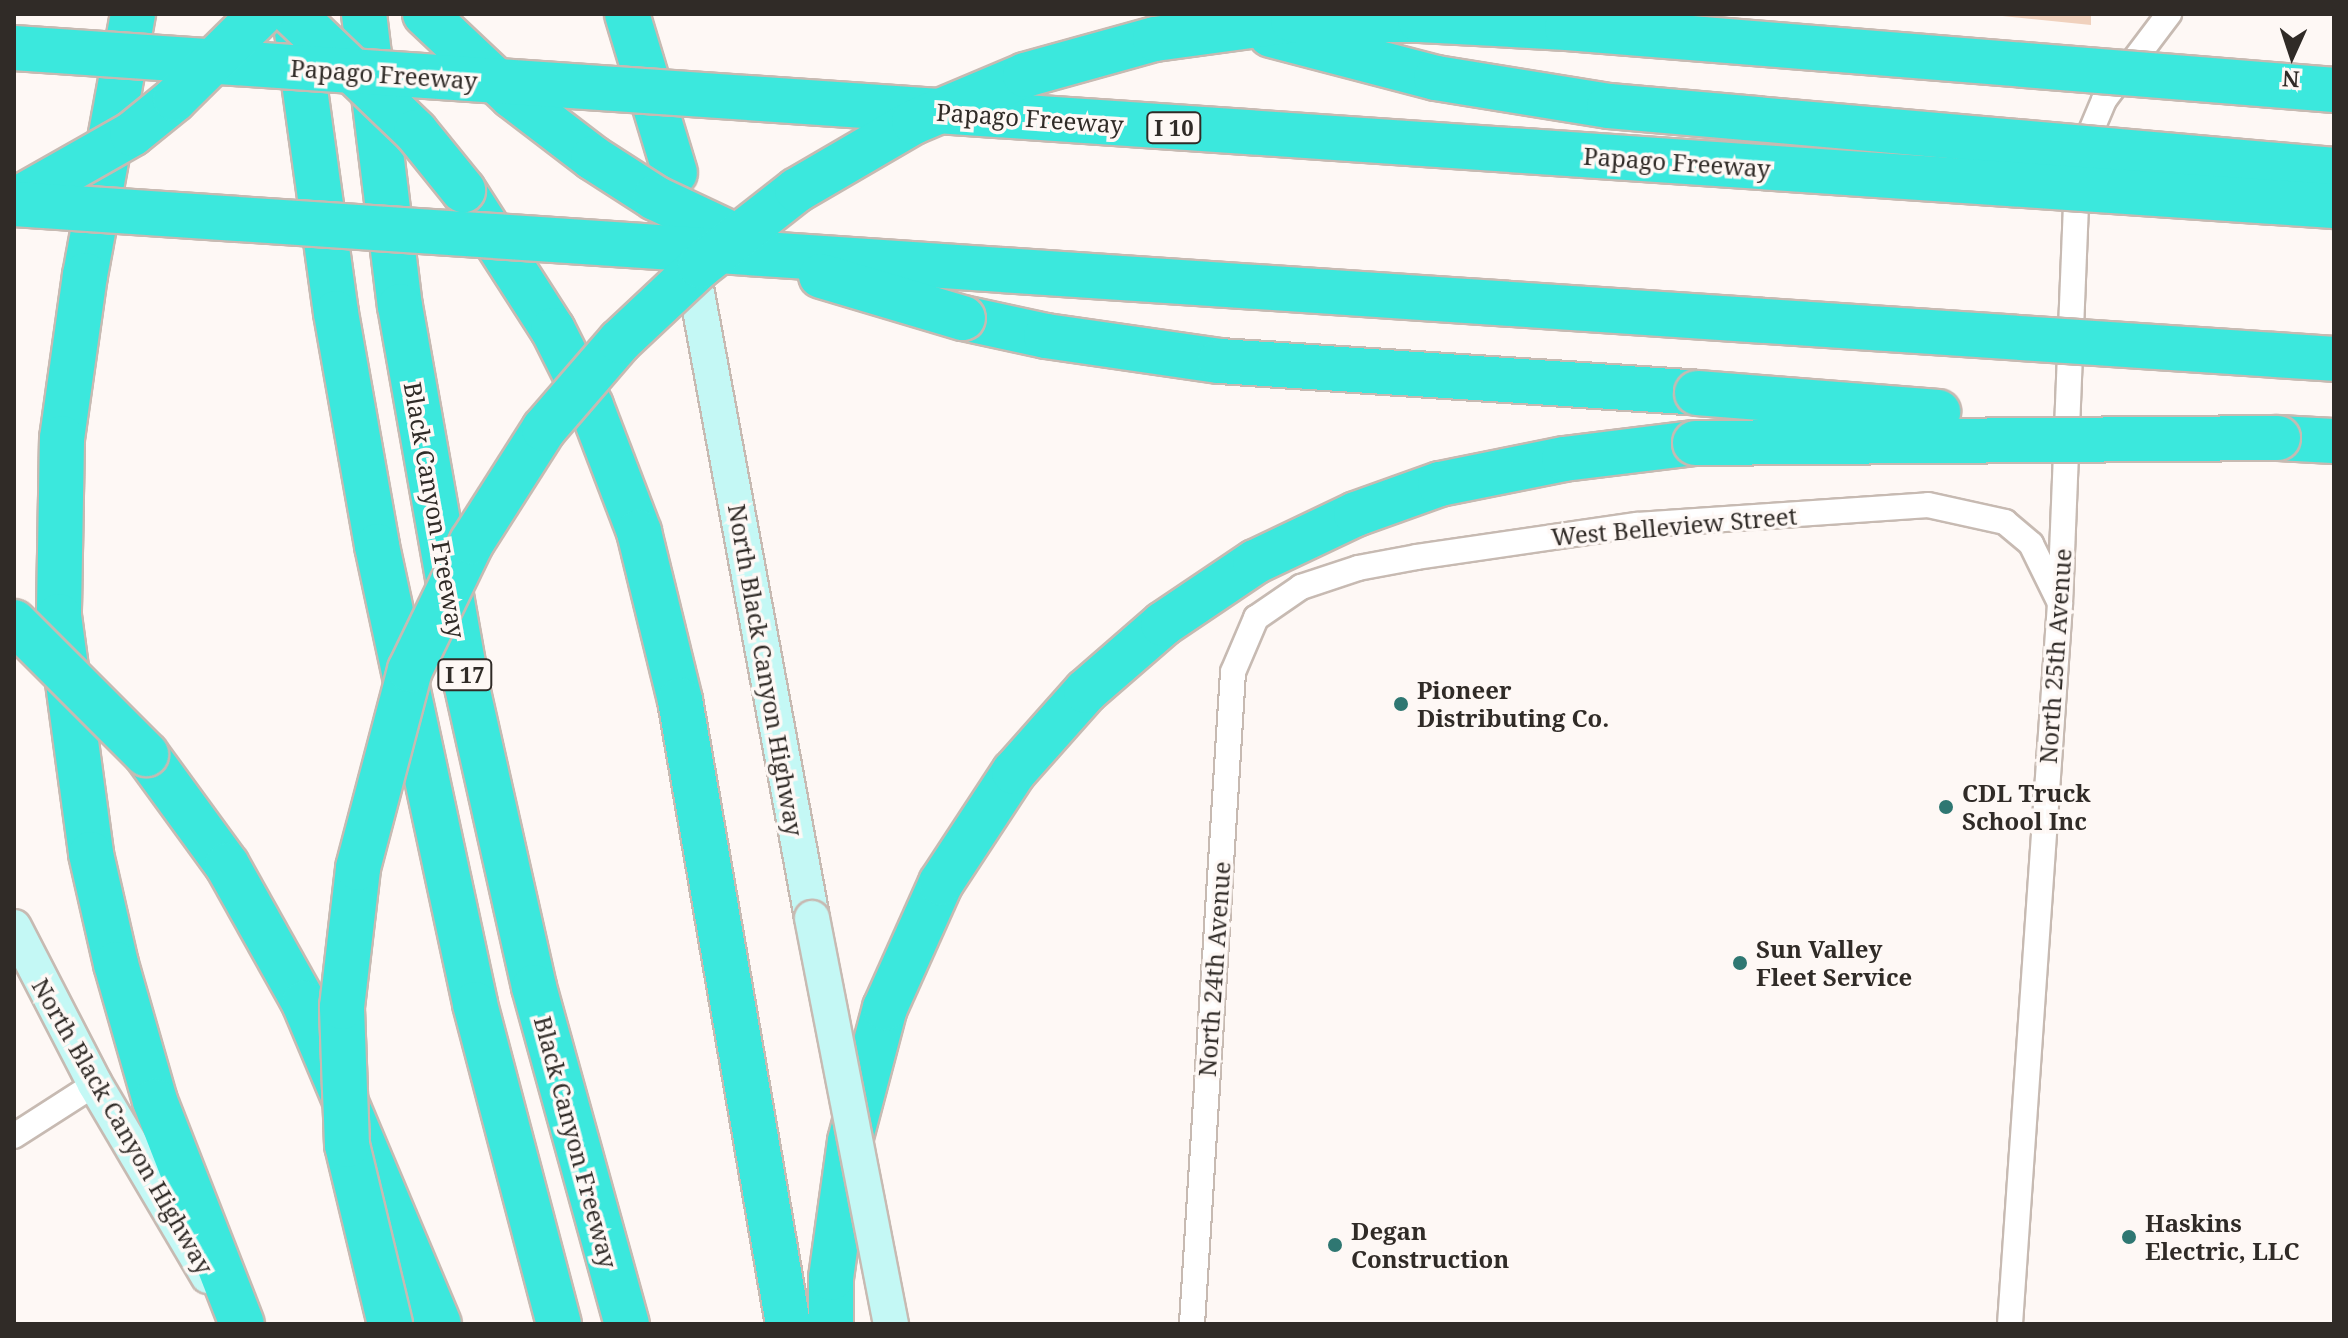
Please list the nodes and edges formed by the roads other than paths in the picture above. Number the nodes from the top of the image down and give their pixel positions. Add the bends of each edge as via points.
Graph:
1 (133, 14) edge
2 (261, 14) edge
3 (294, 14) edge
4 (364, 14) edge
5 (425, 14) edge
6 (627, 14) edge
7 (649, 14) edge
8 (1212, 14) edge
9 (2169, 14) edge
10 (14, 48) edge
11 (2334, 90) edge
12 (2334, 170) edge
13 (675, 173) junction
14 (14, 203) edge
15 (2334, 206) edge
16 (2334, 359) edge
17 (2278, 438) junction
18 (2334, 441) edge
19 (2060, 603) junction
20 (1256, 618) joint
21 (14, 622) edge
22 (14, 927) edge
23 (95, 1084) junction
24 (14, 1136) edge
25 (236, 1324) edge
26 (242, 1324) edge
27 (390, 1324) edge
28 (439, 1324) edge
29 (559, 1324) edge
30 (627, 1324) edge
31 (788, 1324) edge
32 (831, 1324) edge
33 (891, 1324) edge
34 (1192, 1324) edge
35 (2010, 1324) edge

1 - 26 highway via 82,291 62,438 59,616 91,854 116,964 155,1101
2 - 14 highway, bridge via 132,134
3 - 29 highway, I 17 via 336,313 377,546 475,1004
3 - 31 highway, bridge via 383,99 463,190 528,287 584,393 652,578 704,827
4 - 30 highway, Black Canyon Freeway / I 17 via 400,306 470,702 534,987
5 - 17 highway, bridge via 512,96 655,198 815,274 963,318 1046,336 1220,361
6 - 13 highway
7 - 13 main road, North Black Canyon Highway
8 - 12 highway, bridge via 1286,40 1436,78 1609,106
9 - 19 street, North 25th Avenue via 2104,100 2078,162
10 - 15 highway, Papago Freeway / I 10, bridge
11 - 27 highway, bridge via 1567,28 1293,20 1155,39 1025,75 914,122 797,190 700,266 620,341 544,429 472,542 410,670 358,868 342,1007 347,1145
13 - 33 main road, North Black Canyon Highway, bridge
14 - 16 highway, bridge
17 - 18 highway
17 - 32 highway, bridge via 1695,443 1564,459 1440,484 1356,514 1255,562 1163,624 1086,691 1014,772 941,883 885,1008 850,1141 831,1278
19 - 20 street, West Belleview Street via 2031,544 2005,522 1928,505 1637,525 1417,557 1358,568 1301,587
19 - 35 street, North 25th Avenue
20 - 34 street, North 24th Avenue via 1233,672
21 - 28 highway, bridge via 146,754 227,865 304,1003
22 - 23 main road, North Black Canyon Highway
23 - 24 street
23 - 25 main road, North Black Canyon Highway

